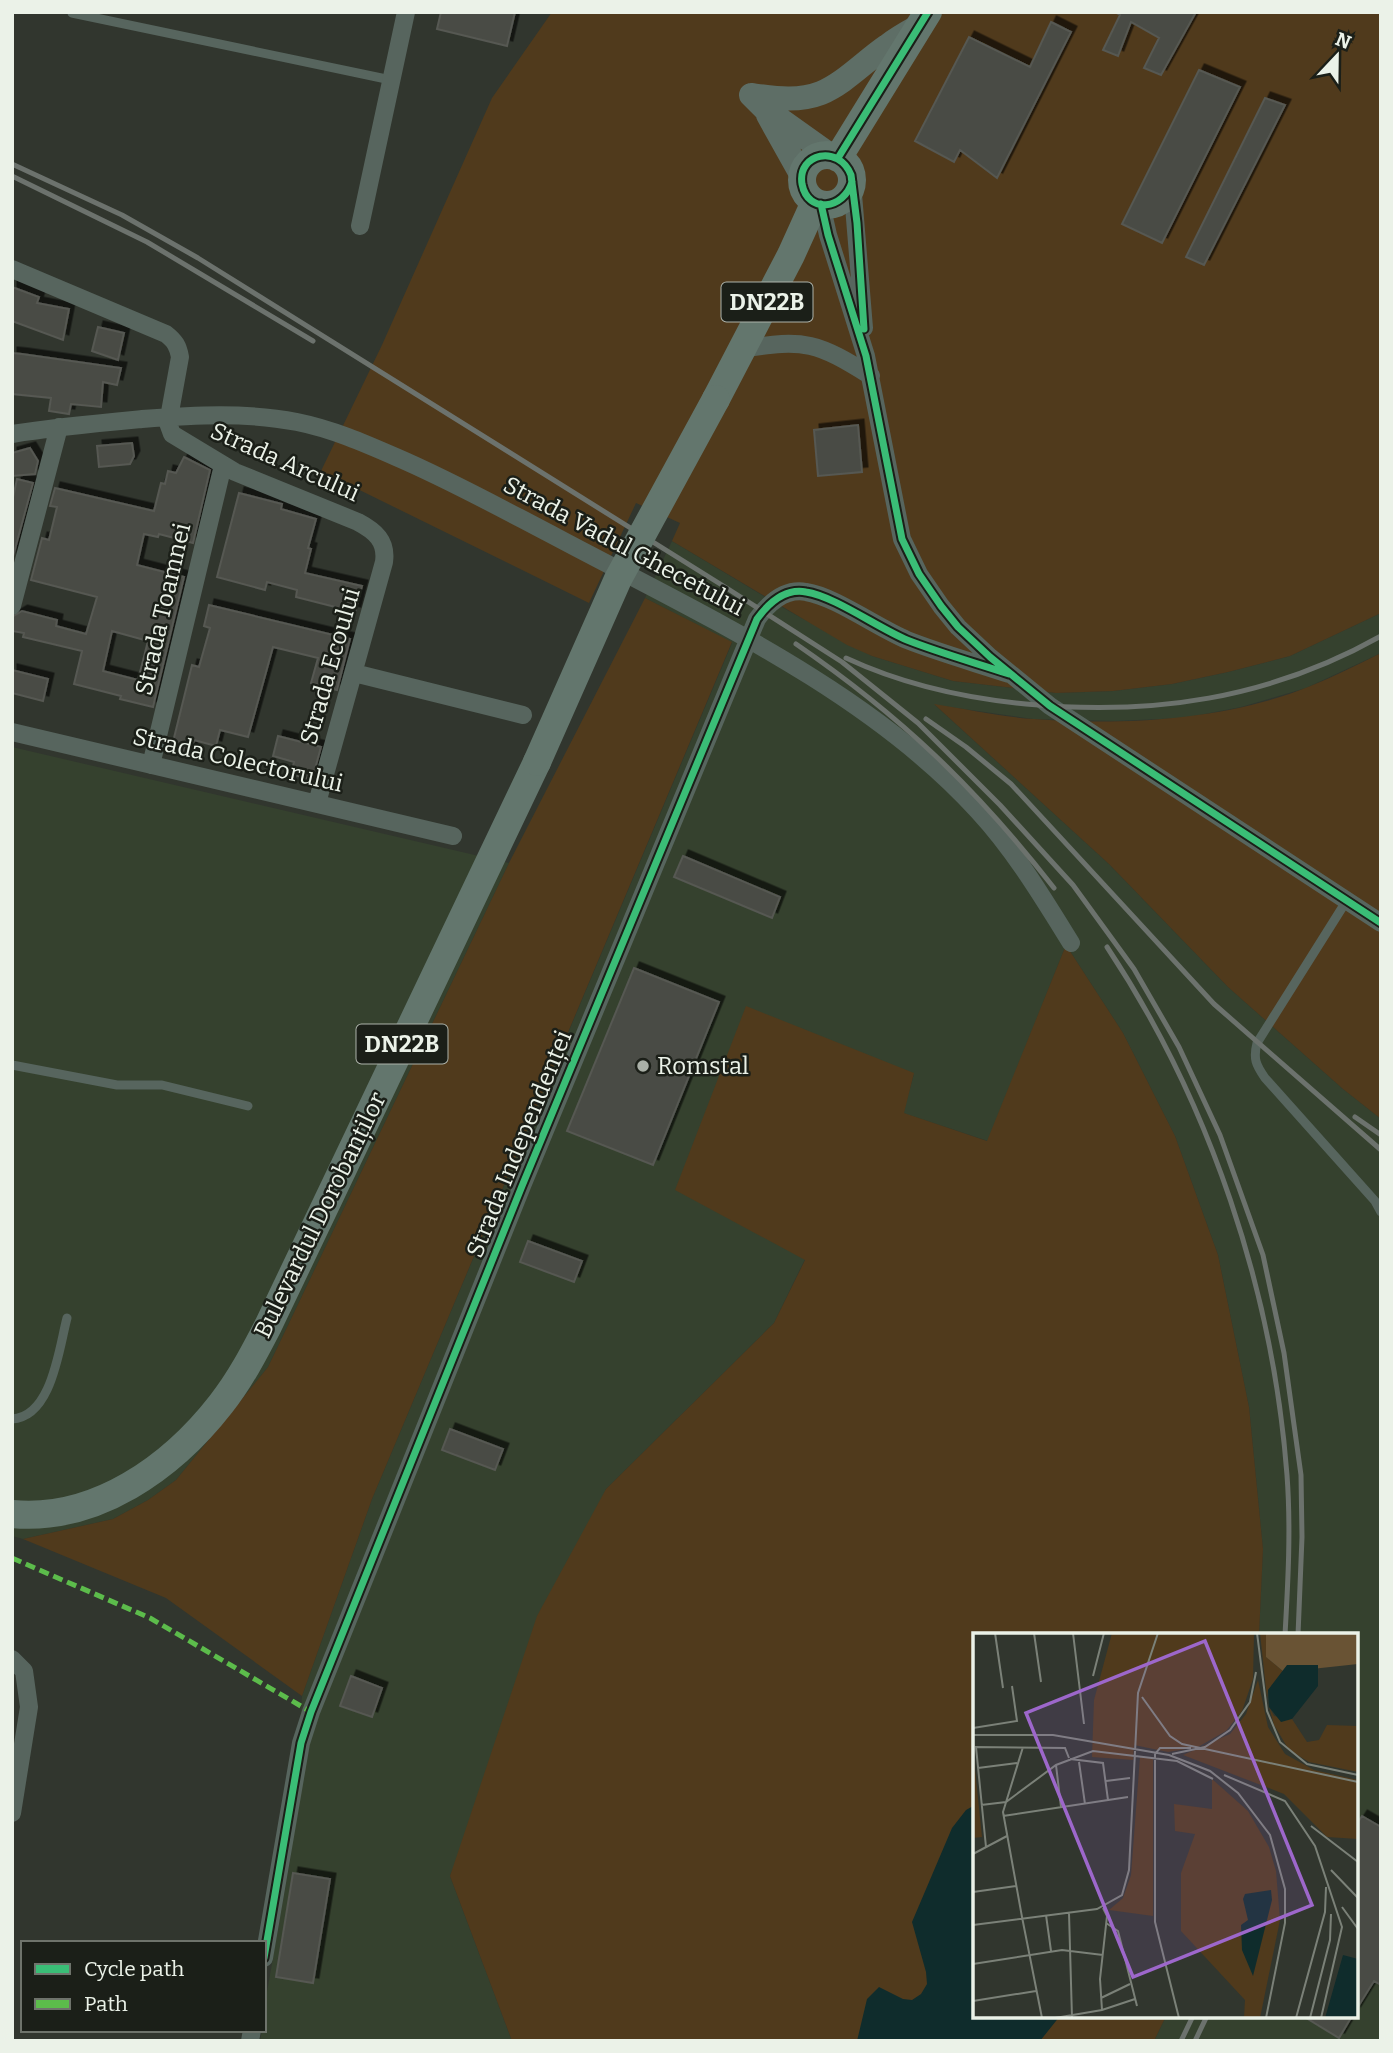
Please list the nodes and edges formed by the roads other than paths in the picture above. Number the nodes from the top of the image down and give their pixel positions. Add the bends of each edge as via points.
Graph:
1 (405, 12) edge
2 (72, 13) edge
3 (924, 19) edge
4 (391, 80) junction
5 (757, 102) junction
6 (840, 165) junction
7 (802, 176) junction
8 (818, 203) junction
9 (360, 226) dead end
10 (12, 269) edge
11 (743, 349) junction
12 (866, 356) junction
13 (871, 376) junction
14 (169, 417) junction
15 (59, 427) junction
16 (12, 434) edge
17 (223, 465) junction
18 (382, 541) joint
19 (12, 606) edge
20 (748, 640) junction
21 (354, 673) junction
22 (1009, 674) junction
23 (523, 715) dead end
24 (12, 732) edge
25 (151, 765) junction
26 (317, 803) junction
27 (453, 836) dead end
28 (1347, 900) junction
29 (1381, 923) edge
30 (1071, 943) dead end
31 (12, 1065) edge
32 (247, 1105) dead end
33 (1381, 1212) edge
34 (66, 1318) dead end
35 (12, 1419) edge
36 (12, 1514) edge
37 (12, 1659) edge
38 (12, 1813) edge
39 (266, 1946) edge

1 - 4 street
2 - 4 lane
3 - 5 main road via 820,93
3 - 6 main road
4 - 9 street
5 - 6 main road
5 - 7 main road
6 - 7 main road via 820,156 805,167
6 - 8 main road via 845,197
6 - 12 street via 857,223
7 - 8 main road via 804,191
8 - 11 main road, DN22B
8 - 12 street
10 - 14 street via 173,340 180,357
11 - 13 street via 780,343 812,346
11 - 36 main road, Bulevardul Dorobanților / DN22B, bridge via 618,579 537,762 244,1371 190,1438 122,1490 92,1504 57,1512
12 - 13 street
13 - 22 street via 902,539 940,606
14 - 15 street
14 - 17 street, Strada Arcului via 172,434
14 - 20 street, Strada Vadul Ghecetului via 252,416 344,434 452,481
15 - 16 street
15 - 19 street
17 - 18 street, Strada Arcului via 358,522
17 - 25 street, Strada Toamnei
18 - 21 street, Strada Ecoului via 384,562
20 - 22 street, Strada Independenței via 771,601 804,591 908,640
20 - 30 street, Strada Vadul Ghecetului via 805,673 936,770 997,834
20 - 39 street, Strada Independenței via 311,1712 301,1743
21 - 23 street
21 - 26 street, Strada Ecoului
22 - 28 street via 1050,706
24 - 25 street, Strada Colectorului
25 - 26 street, Strada Colectorului
26 - 27 street, Strada Colectorului
28 - 29 street
28 - 33 lane via 1257,1043 1254,1056 1265,1079
31 - 32 lane via 117,1085 162,1085
34 - 35 lane via 41,1403
37 - 38 street via 24,1671 29,1707

